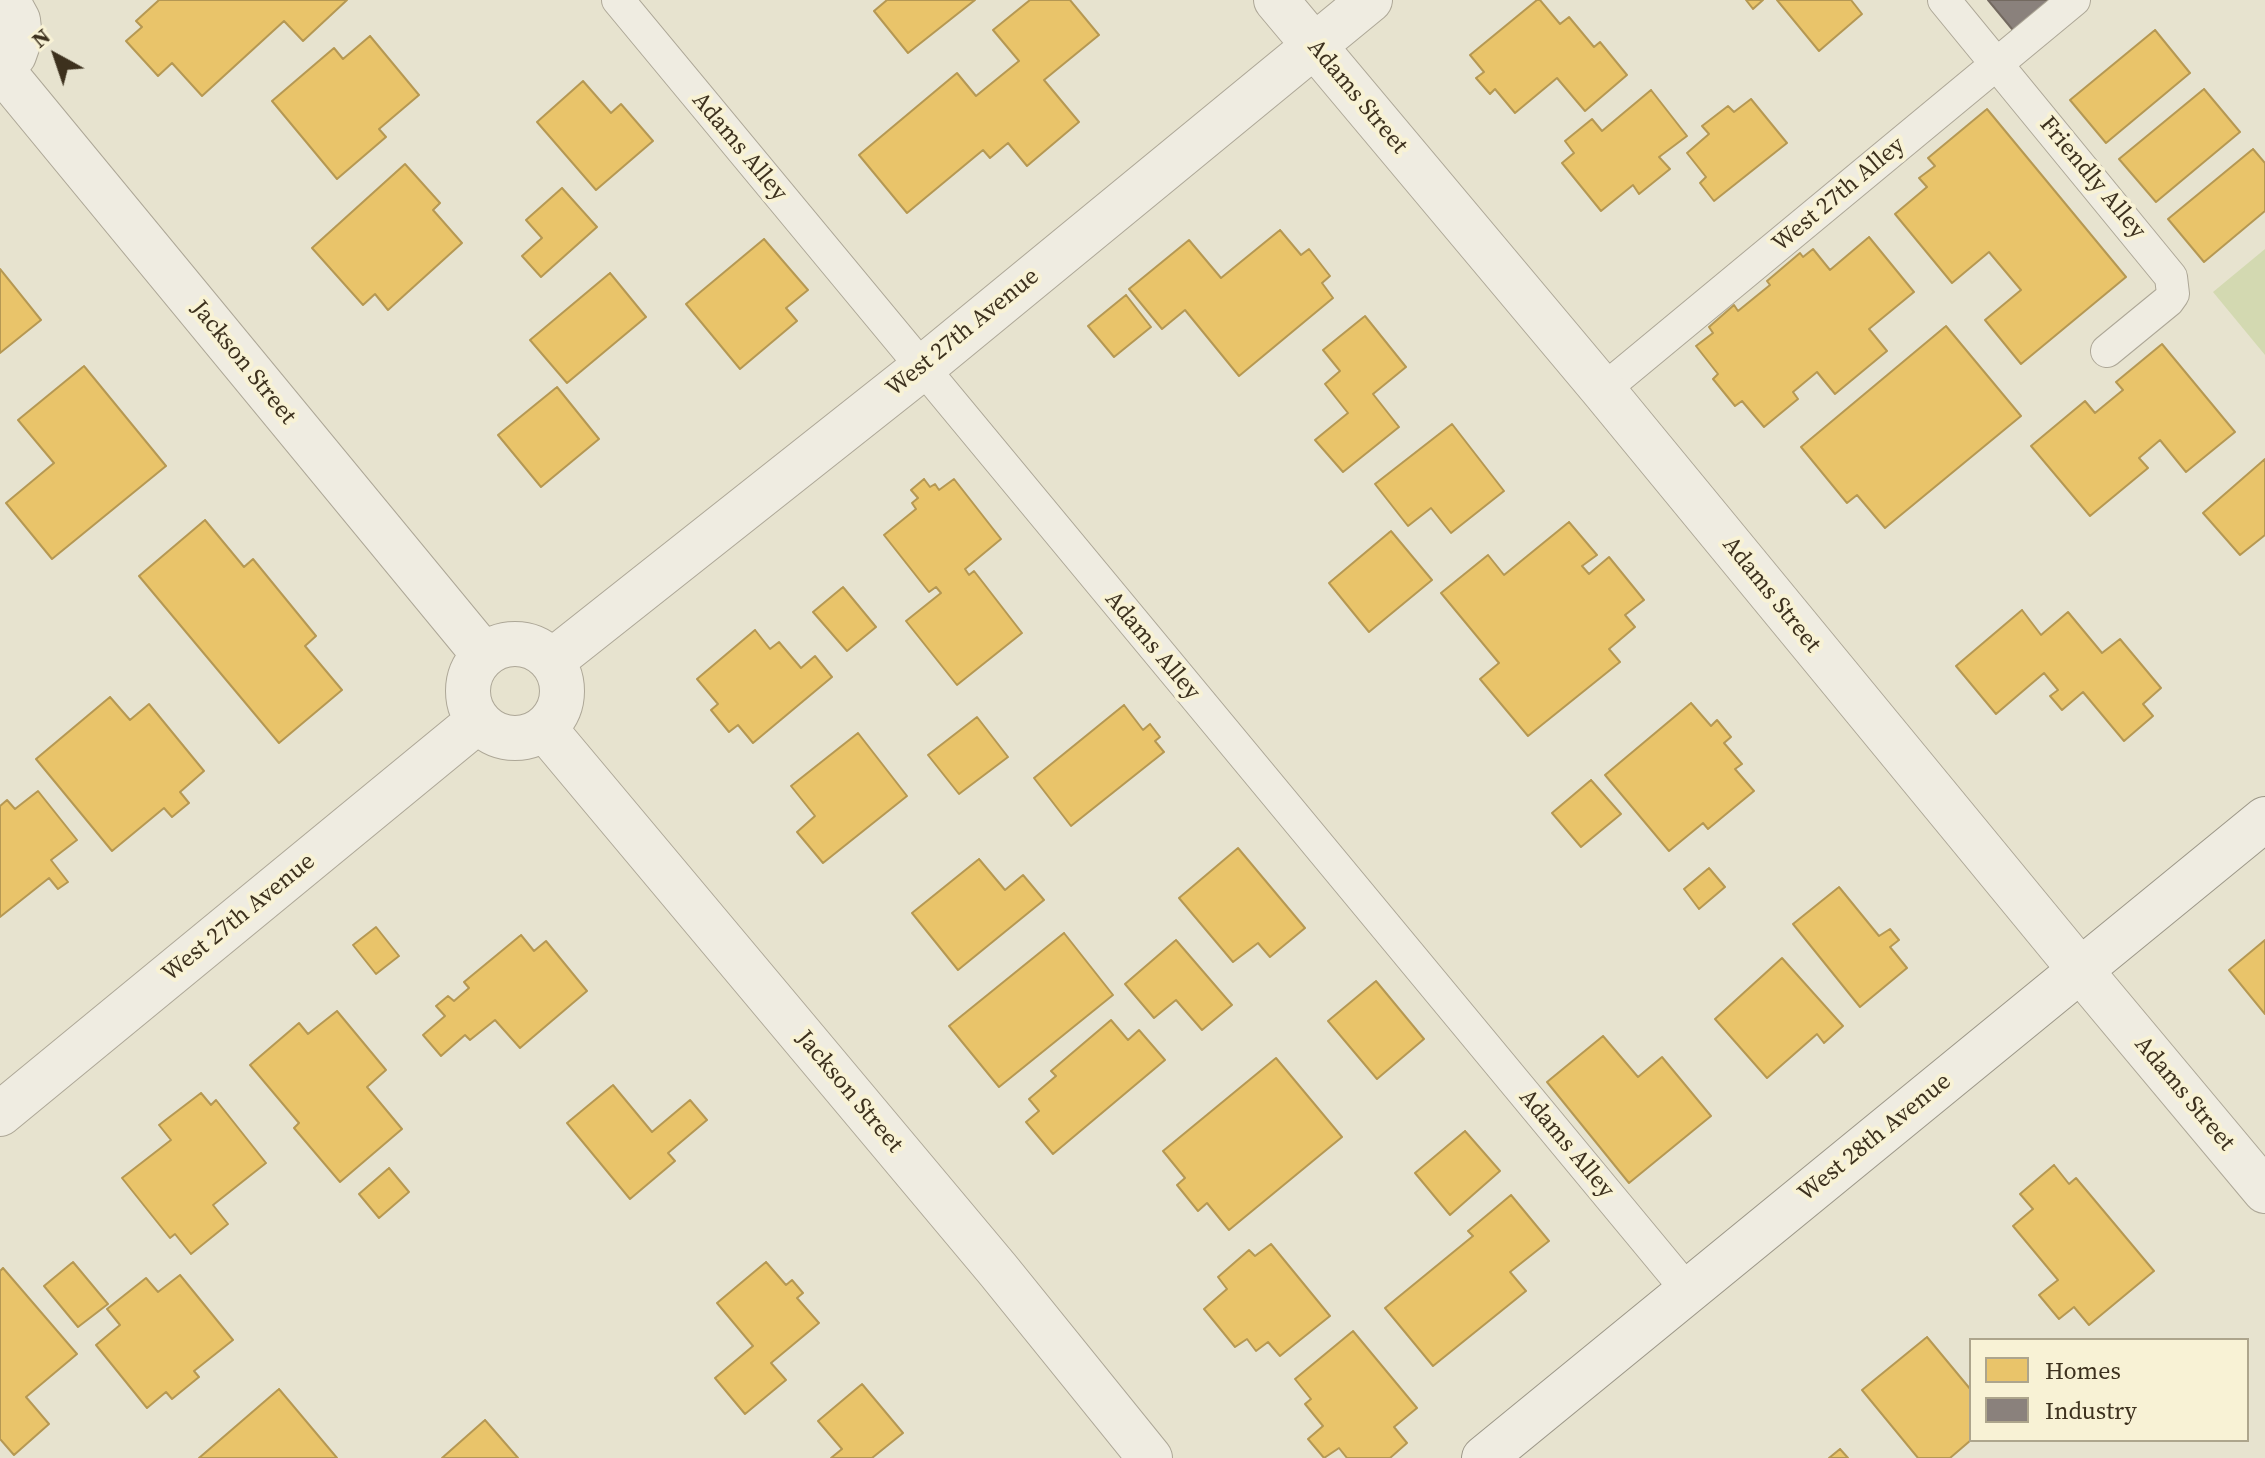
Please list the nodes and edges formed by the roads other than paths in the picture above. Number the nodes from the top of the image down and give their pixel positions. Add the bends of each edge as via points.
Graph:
1 (618, 0) edge
2 (1276, 0) edge
3 (1370, 0) edge
4 (1944, 0) edge
5 (2074, 0) edge
6 (9, 1) edge
7 (1314, 45) junction
8 (1997, 64) junction
9 (1, 71) edge
10 (2107, 351) dead end
11 (922, 368) junction
12 (1603, 390) junction
13 (484, 655) junction
14 (552, 661) junction
15 (478, 721) junction
16 (544, 728) junction
17 (2265, 819) edge
18 (2081, 971) junction
19 (0, 1114) edge
20 (2265, 1191) edge
21 (1688, 1291) junction
22 (1150, 1458) edge
23 (1484, 1458) edge

1 - 11 lane, Adams Alley
2 - 7 street, Adams Street
3 - 7 street, West 27th Avenue
4 - 8 lane, Friendly Alley
5 - 8 lane, West 27th Alley
6 - 9 street via 20,38
7 - 11 street, West 27th Avenue
7 - 12 street, Adams Street
8 - 10 lane, Friendly Alley via 2171,277 2173,294 2168,301
8 - 12 lane, West 27th Alley
9 - 13 street, Jackson Street
11 - 14 street, West 27th Avenue
11 - 21 lane, Adams Alley
12 - 18 street, Adams Street
13 - 14 street via 500,646 523,644
13 - 15 street via 467,685 468,703
14 - 16 street via 562,691 559,708
15 - 16 street via 506,738
15 - 19 street, West 27th Avenue
16 - 22 street, Jackson Street
17 - 18 street, West 28th Avenue
18 - 20 street, Adams Street
18 - 21 street, West 28th Avenue
21 - 23 street, West 28th Avenue

